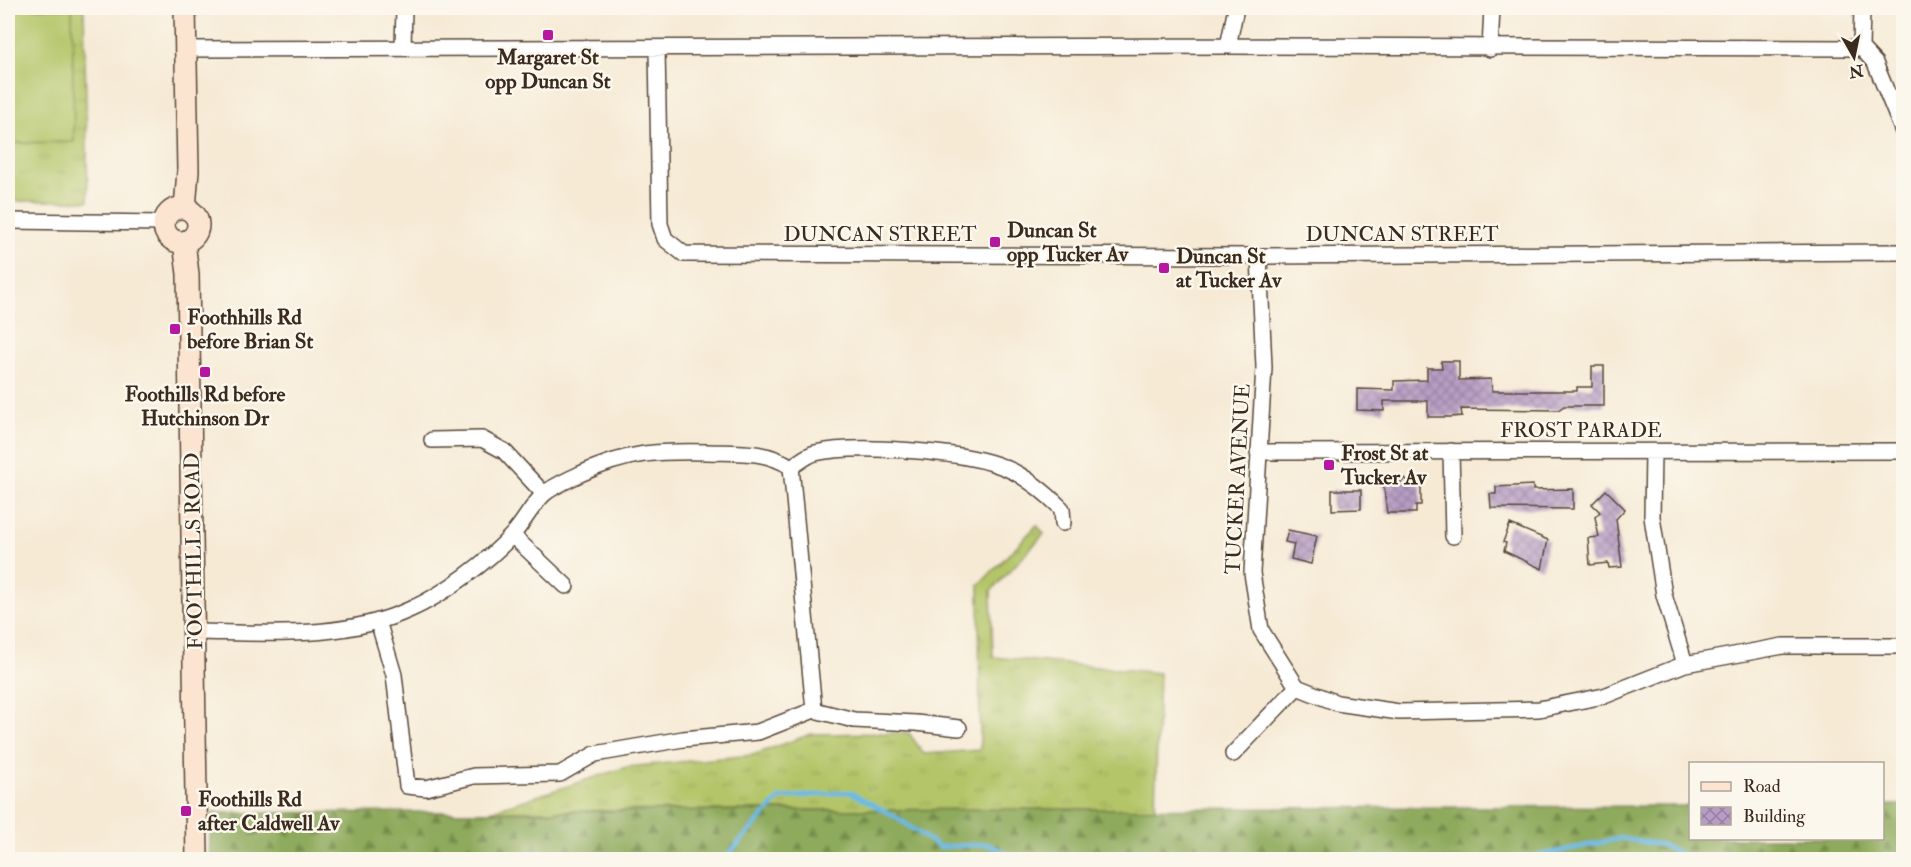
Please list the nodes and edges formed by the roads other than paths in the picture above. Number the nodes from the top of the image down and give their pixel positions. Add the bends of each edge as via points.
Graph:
1 (185, 8) edge
2 (404, 8) edge
3 (1236, 8) edge
4 (1492, 8) edge
5 (1862, 8) edge
6 (1228, 46) junction
7 (403, 47) junction
8 (657, 48) junction
9 (1861, 48) junction
10 (185, 49) junction
11 (1490, 49) junction
12 (1904, 134) edge
13 (185, 208) junction
14 (8, 221) edge
15 (164, 223) junction
16 (184, 242) junction
17 (1904, 252) edge
18 (1259, 256) junction
19 (432, 440) dead end
20 (1451, 451) junction
21 (1904, 451) edge
22 (1258, 452) junction
23 (1653, 452) junction
24 (791, 467) junction
25 (544, 494) junction
26 (1063, 523) dead end
27 (512, 535) junction
28 (1453, 536) dead end
29 (566, 586) dead end
30 (378, 621) junction
31 (196, 632) junction
32 (1904, 646) edge
33 (1685, 664) junction
34 (1297, 687) junction
35 (814, 710) junction
36 (959, 728) dead end
37 (1233, 754) dead end
38 (197, 860) edge

1 - 10 main road
2 - 7 street
3 - 6 street
4 - 11 street
5 - 9 street
6 - 8 street
6 - 11 street
7 - 8 street
7 - 10 street
8 - 18 street, DUNCAN STREET via 660,224 665,239 684,254
9 - 11 street
9 - 12 street via 1875,63
10 - 13 main road
13 - 15 main road via 170,212
13 - 16 main road via 195,215 199,227 192,239
14 - 15 street
15 - 16 main road via 167,236
16 - 31 main road, FOOTHILLS ROAD via 188,274
17 - 18 street, DUNCAN STREET
18 - 22 street, TUCKER AVENUE via 1264,367
19 - 25 street via 482,440 504,451
20 - 22 street, FROST PARADE
20 - 23 street, FROST PARADE
20 - 28 street
21 - 23 street, FROST PARADE
22 - 34 street, TUCKER AVENUE via 1252,573 1261,630
23 - 33 street via 1653,528 1664,595
24 - 25 street via 759,454 640,453 607,462
24 - 26 street via 813,454 854,450 944,453 999,465 1042,489 1062,509
24 - 35 street
25 - 27 street
27 - 29 street
27 - 30 street via 448,589 411,610
30 - 31 street via 288,634
30 - 35 street via 394,675 407,786 426,788 474,776 560,774 595,754 683,738 758,732
31 - 38 main road, FOOTHILLS ROAD
32 - 33 street via 1783,646
33 - 34 street via 1604,696 1539,709 1399,712 1337,703
34 - 37 street
35 - 36 street via 854,720

